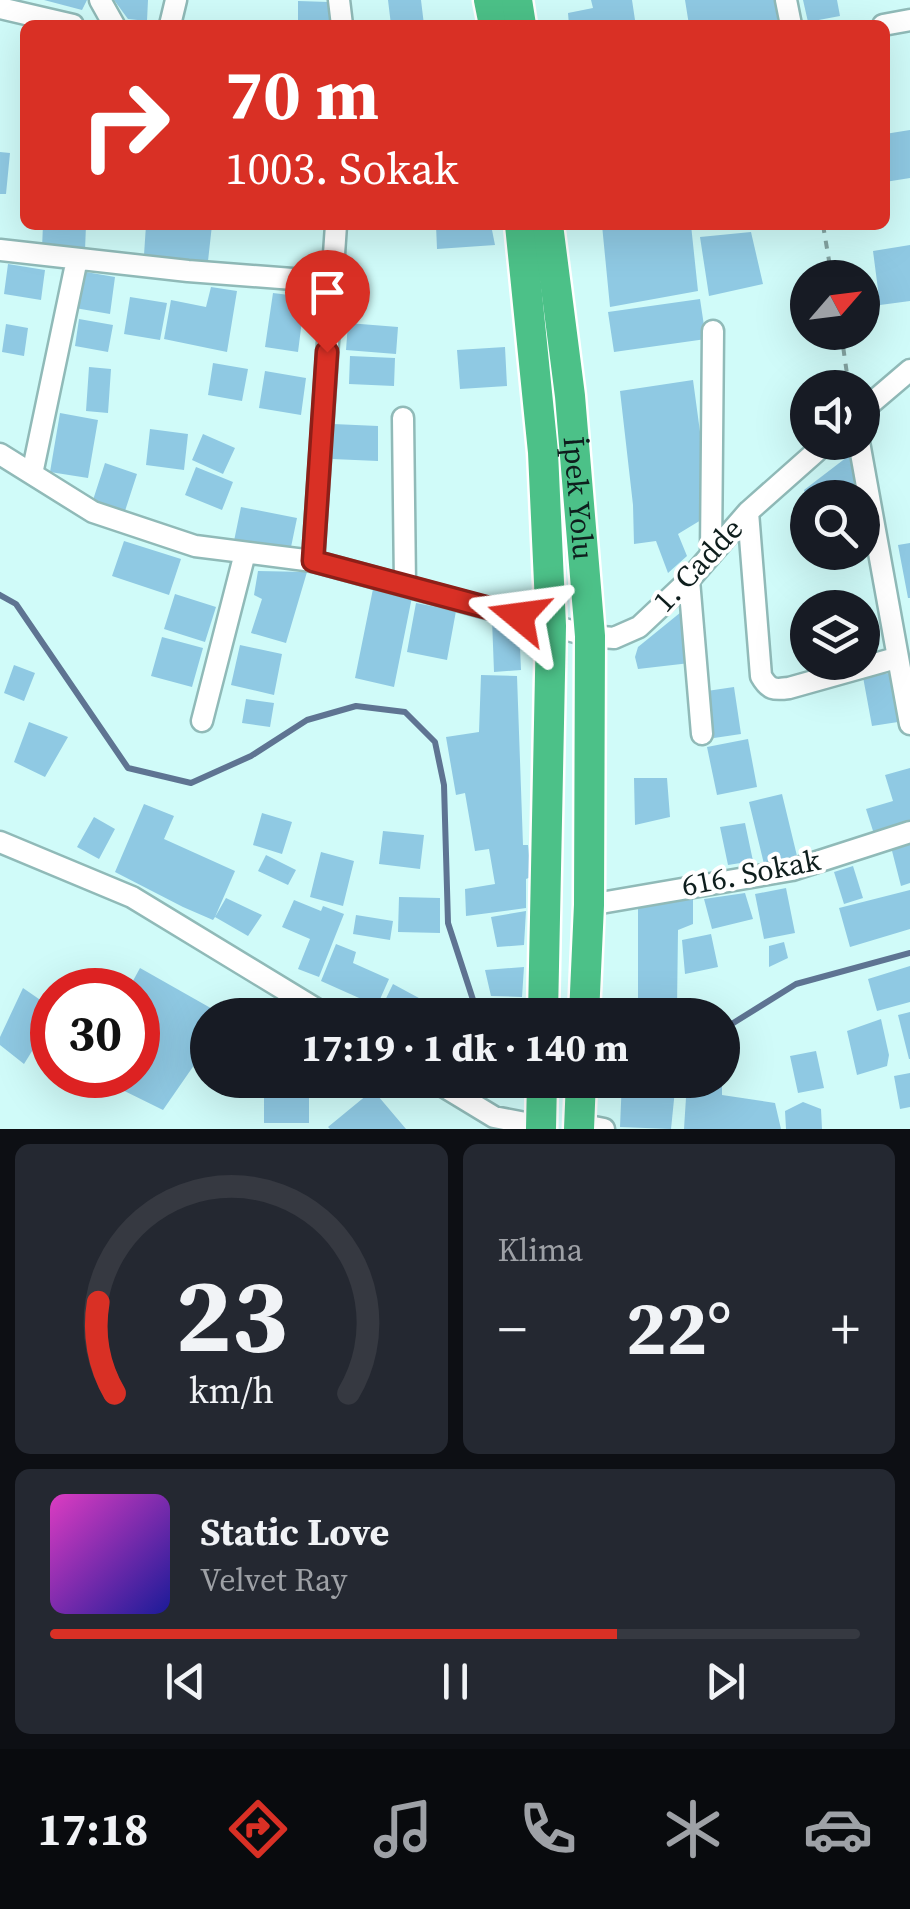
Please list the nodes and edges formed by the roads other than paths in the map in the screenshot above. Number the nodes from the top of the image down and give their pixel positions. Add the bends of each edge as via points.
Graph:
1 (0, 8) edge
2 (52, 20) edge
3 (336, 230) edge
4 (521, 230) edge
5 (549, 230) edge
6 (0, 250) edge
7 (78, 259) junction
8 (332, 282) junction
9 (713, 332) dead end
10 (910, 370) edge
11 (880, 396) edge
12 (403, 418) dead end
13 (0, 454) edge
14 (807, 460) edge
15 (861, 460) edge
16 (32, 474) junction
17 (748, 512) junction
18 (245, 552) junction
19 (711, 553) junction
20 (313, 561) junction
21 (690, 580) junction
22 (405, 586) junction
23 (552, 626) junction
24 (590, 636) junction
25 (896, 658) junction
26 (202, 721) dead end
27 (910, 724) edge
28 (702, 734) dead end
29 (910, 832) edge
30 (0, 842) edge
31 (588, 905) junction
32 (298, 998) edge
33 (544, 998) edge
34 (585, 998) edge
35 (463, 1098) edge
36 (542, 1098) edge
37 (583, 1098) edge
38 (541, 1127) edge
39 (587, 1128) edge

1 - 2 street
3 - 8 street
4 - 23 highway
5 - 24 highway, İpek Yolu
6 - 7 street
7 - 8 street
7 - 16 street
8 - 20 street
9 - 19 street
10 - 11 street
12 - 22 street
13 - 16 street, 1. Cadde
14 - 17 street, 1. Cadde
15 - 25 street
16 - 18 street, 1. Cadde via 93,512 195,546
17 - 19 street, 1. Cadde
17 - 25 street via 766,685 789,688
18 - 20 street, 1. Cadde
18 - 26 street
19 - 21 street, 1. Cadde
20 - 22 street, 1. Cadde
21 - 24 street, 1. Cadde via 639,626 614,638
21 - 28 street
22 - 23 street, 1. Cadde
23 - 24 street, 1. Cadde
23 - 33 highway
24 - 31 highway, İpek Yolu
25 - 27 street
29 - 31 street, 616. Sokak via 792,870
30 - 32 street via 132,898
31 - 34 highway, İpek Yolu
35 - 38 street via 494,1117
36 - 38 highway
37 - 39 highway

